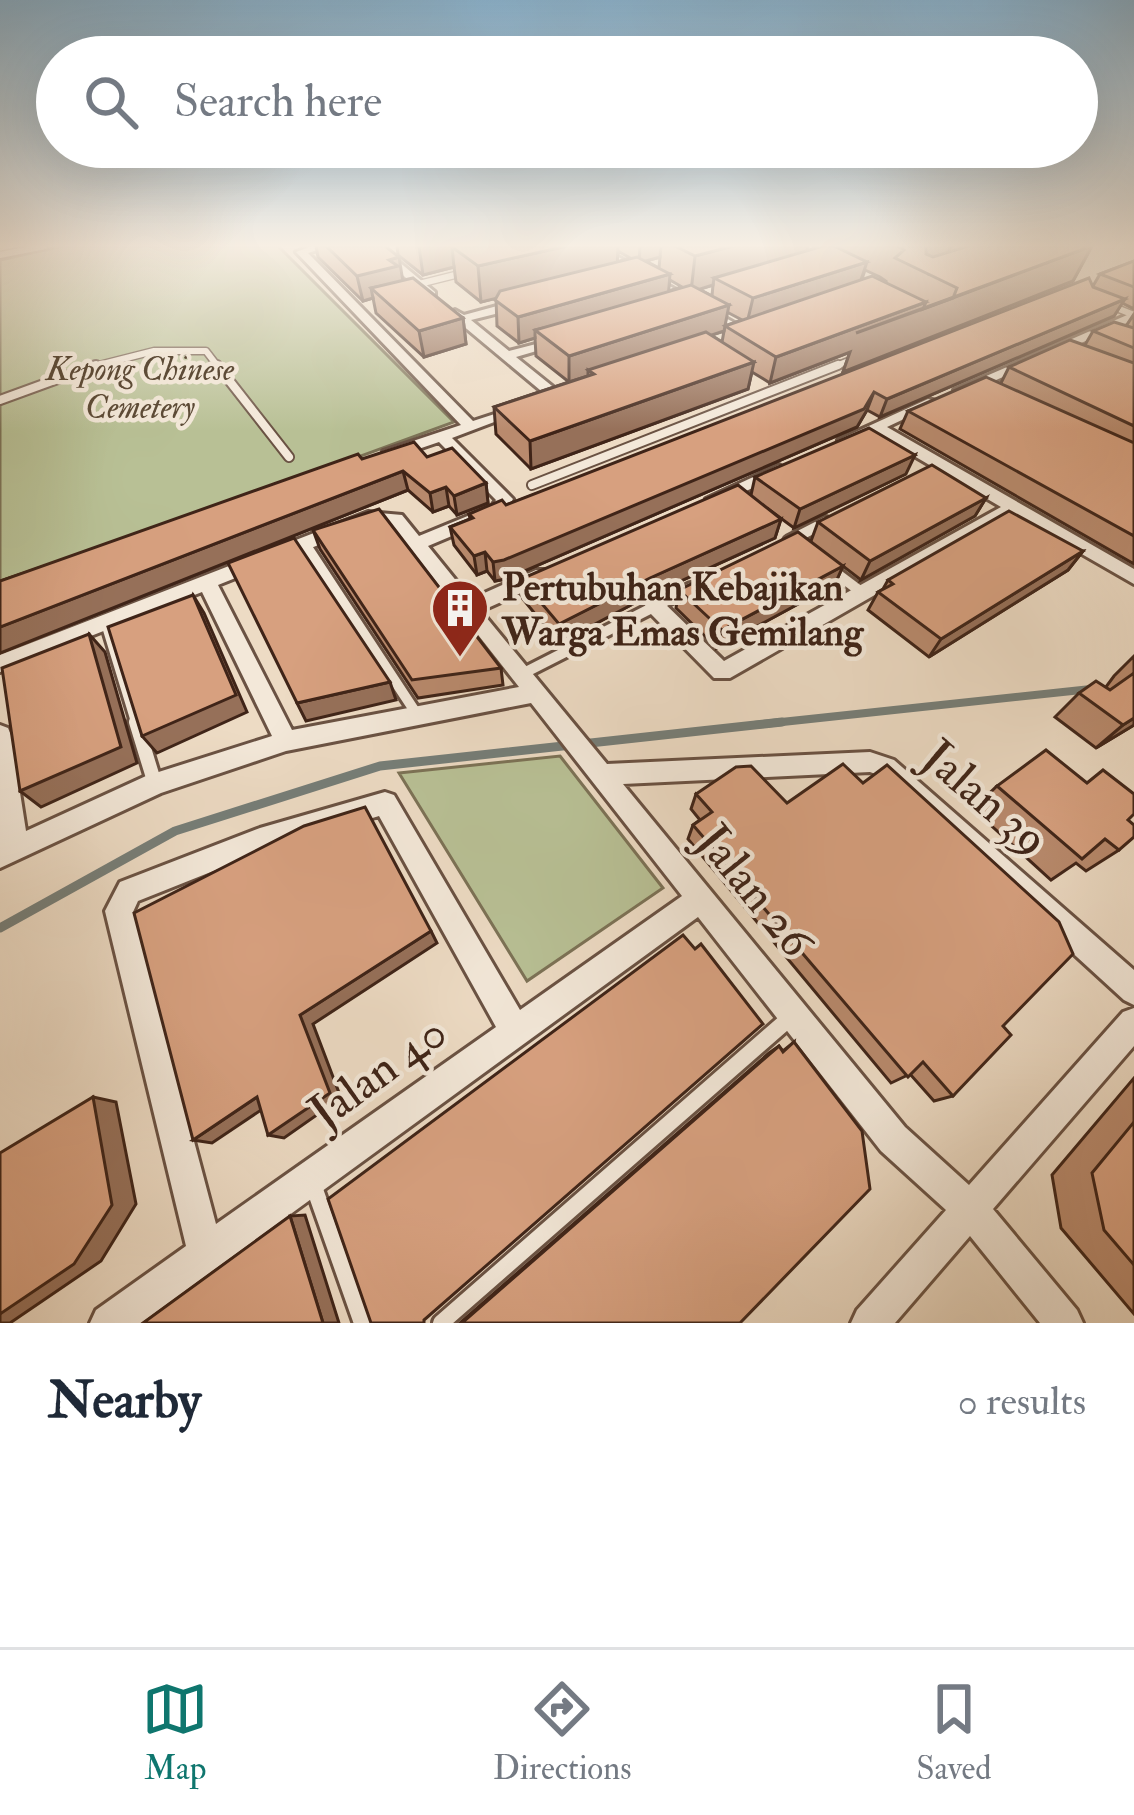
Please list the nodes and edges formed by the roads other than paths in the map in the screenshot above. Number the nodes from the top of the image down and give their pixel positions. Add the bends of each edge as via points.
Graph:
1 (367, 308) edge
2 (445, 308) edge
3 (503, 308) edge
4 (703, 308) edge
5 (357, 310) joint
6 (1134, 316) edge
7 (462, 319) junction
8 (768, 327) edge
9 (748, 334) junction
10 (576, 335) edge
11 (732, 339) edge
12 (1058, 348) junction
13 (872, 352) edge
14 (507, 356) junction
15 (1077, 356) edge
16 (751, 381) edge
17 (975, 384) junction
18 (577, 390) edge
19 (768, 392) junction
20 (994, 394) edge
21 (557, 397) junction
22 (0, 400) edge
23 (470, 426) junction
24 (876, 427) junction
25 (441, 436) junction
26 (834, 446) edge
27 (289, 458) dead end
28 (374, 459) edge
29 (793, 464) edge
30 (942, 465) junction
31 (920, 476) edge
32 (532, 485) dead end
33 (731, 491) junction
34 (746, 503) edge
35 (1014, 508) junction
36 (690, 509) edge
37 (835, 518) edge
38 (776, 527) edge
39 (792, 539) junction
40 (305, 544) junction
41 (416, 544) junction
42 (772, 548) edge
43 (568, 564) edge
44 (714, 577) edge
45 (1134, 578) edge
46 (207, 583) junction
47 (860, 591) junction
48 (656, 606) junction
49 (467, 609) junction
50 (106, 623) junction
51 (0, 664) edge
52 (534, 691) junction
53 (418, 716) junction
54 (0, 735) edge
55 (286, 741) junction
56 (596, 770) junction
57 (155, 784) junction
58 (8, 852) edge
59 (702, 898) junction
60 (1134, 989) edge
61 (795, 1014) junction
62 (1134, 1022) edge
63 (515, 1030) junction
64 (311, 1178) junction
65 (971, 1210) junction
66 (206, 1253) junction
67 (109, 1323) edge
68 (362, 1323) edge
69 (441, 1323) edge
70 (870, 1323) edge
71 (1064, 1323) edge

1 - 5 street
2 - 7 street
3 - 7 street
4 - 9 street
5 - 23 street
6 - 12 street via 1109,334
7 - 14 street
8 - 9 street
9 - 11 street
10 - 14 street
12 - 15 street
12 - 17 street
13 - 19 lane
14 - 21 street
16 - 19 lane
17 - 20 street
17 - 24 street
18 - 21 street
19 - 32 lane
21 - 23 street
22 - 27 lane via 135,354 206,351
23 - 25 street
24 - 26 street
24 - 30 street
25 - 28 street
25 - 41 street via 513,506
29 - 33 street
30 - 31 lane
30 - 35 street
33 - 34 lane
33 - 36 street
35 - 45 street
35 - 47 street
37 - 39 lane
38 - 39 lane
39 - 42 lane
39 - 47 lane
40 - 41 street, Jalan 26 via 379,516 396,519
40 - 46 street
40 - 53 lane
41 - 49 street, Jalan 26
43 - 49 street
44 - 48 lane
46 - 50 street
46 - 55 street
47 - 48 street via 722,672
48 - 52 lane
49 - 52 street, Jalan 26
50 - 51 street
50 - 57 lane
52 - 53 street
52 - 56 street, Jalan 26
53 - 55 street
54 - 58 street
55 - 57 street
56 - 59 street, Jalan 26
56 - 60 street, Jalan 39 via 886,767
57 - 58 street
59 - 61 street, Jalan 26
59 - 63 street, Jalan 40
61 - 65 street, Jalan 26 via 893,1139
61 - 69 lane
62 - 65 street
63 - 64 street, Jalan 40
63 - 66 street via 391,809 379,802 129,891 118,911
64 - 66 street, Jalan 40
64 - 68 lane
65 - 70 street
65 - 71 street, Jalan 26
66 - 67 street, Jalan 40

